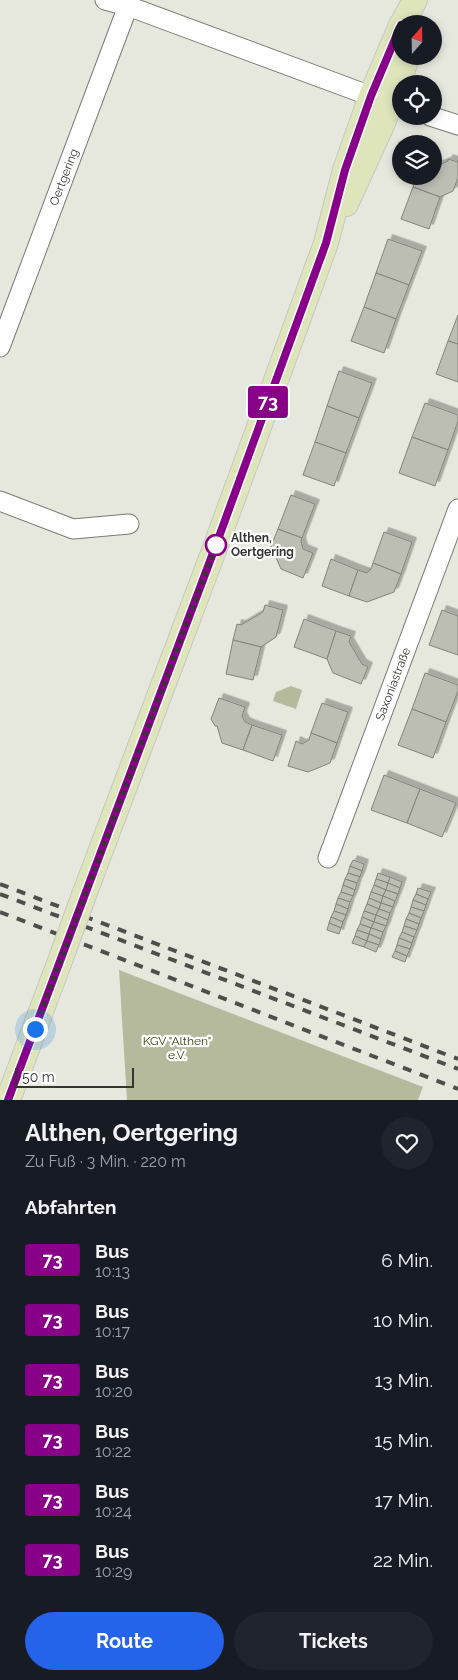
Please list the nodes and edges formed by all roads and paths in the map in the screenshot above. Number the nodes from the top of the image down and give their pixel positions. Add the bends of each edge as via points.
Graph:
1 (105, 0) edge
2 (416, 0) edge
3 (420, 0) edge
4 (128, 6) junction
5 (407, 15) edge
6 (418, 15) edge
7 (395, 65) edge
8 (404, 65) edge
9 (388, 102) edge
10 (442, 120) edge
11 (458, 126) edge
12 (0, 347) edge
13 (0, 501) edge
14 (458, 509) edge
15 (130, 524) dead end
16 (328, 858) dead end
17 (8, 1100) edge

1 - 4 street
2 - 5 main road
3 - 6 main road
4 - 9 street
4 - 12 street, Oertgering
7 - 9 main road
8 - 9 main road
9 - 17 main road, bridge via 359,178 326,243
10 - 11 street
13 - 15 street via 73,529
14 - 16 street, Saxoniastraße

